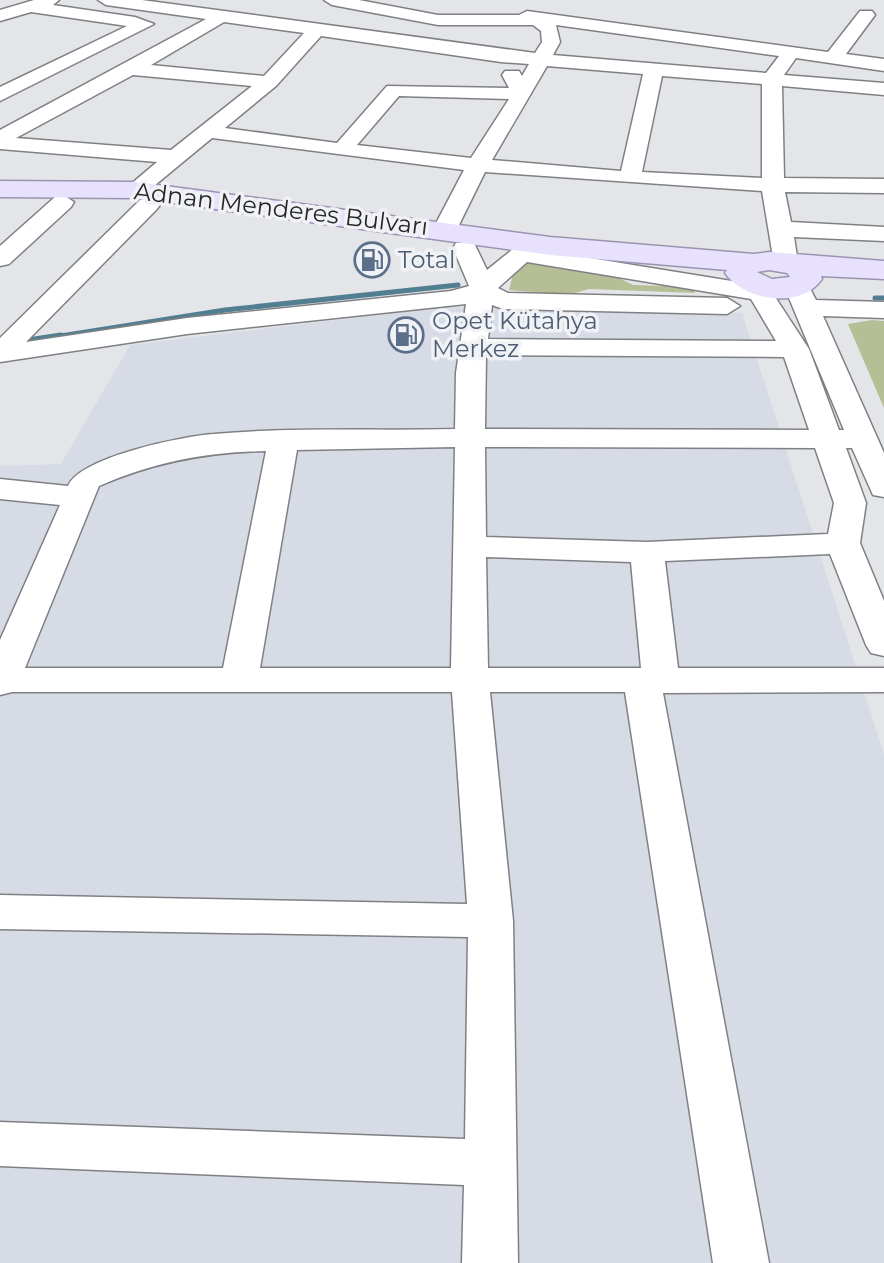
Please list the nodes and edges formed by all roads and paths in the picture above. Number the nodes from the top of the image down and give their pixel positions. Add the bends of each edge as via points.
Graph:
1 (51, 0) edge
2 (106, 0) edge
3 (332, 0) edge
4 (498, 0) edge
5 (372, 4) edge
6 (33, 7) junction
7 (866, 15) dead end
8 (0, 16) edge
9 (220, 17) junction
10 (537, 20) junction
11 (474, 22) junction
12 (147, 24) junction
13 (316, 31) junction
14 (200, 32) junction
15 (792, 51) junction
16 (501, 56) junction
17 (834, 57) junction
18 (543, 60) junction
19 (884, 65) edge
20 (130, 69) junction
21 (654, 69) junction
22 (35, 77) junction
23 (772, 78) junction
24 (269, 82) junction
25 (95, 87) junction
26 (884, 89) edge
27 (522, 94) junction
28 (0, 95) edge
29 (210, 132) junction
30 (0, 140) edge
31 (341, 151) junction
32 (179, 157) junction
33 (477, 166) junction
34 (630, 178) junction
35 (884, 186) edge
36 (773, 187) junction
37 (0, 189) edge
38 (141, 197) junction
39 (63, 202) junction
40 (0, 203) edge
41 (780, 229) junction
42 (884, 234) edge
43 (455, 239) junction
44 (5, 248) edge
45 (522, 254) junction
46 (884, 270) edge
47 (798, 281) junction
48 (757, 286) junction
49 (884, 286) edge
50 (483, 290) junction
51 (884, 310) edge
52 (473, 347) junction
53 (795, 349) junction
54 (0, 354) edge
55 (470, 438) junction
56 (864, 439) junction
57 (827, 440) junction
58 (283, 444) junction
59 (884, 488) edge
60 (0, 489) edge
61 (79, 497) junction
62 (850, 503) junction
63 (843, 543) junction
64 (469, 546) junction
65 (647, 552) junction
66 (884, 588) edge
67 (884, 645) edge
68 (884, 680) edge
69 (0, 681) edge
70 (239, 682) junction
71 (652, 682) junction
72 (471, 683) junction
73 (0, 912) edge
74 (491, 921) junction
75 (0, 1144) edge
76 (490, 1163) junction
77 (490, 1263) edge
78 (741, 1263) edge

1 - 6 street
2 - 9 street
3 - 5 street
4 - 10 street
5 - 11 street via 404,16
6 - 8 street
6 - 12 street
7 - 17 street
9 - 13 street
9 - 14 street
10 - 11 street
10 - 15 street
10 - 18 street via 550,29
11 - 16 street
12 - 14 street
12 - 22 street
13 - 16 street
13 - 24 street
14 - 20 street
15 - 17 street
15 - 23 street
16 - 18 street
16 - 27 street
17 - 19 street
18 - 21 street
18 - 27 street
20 - 24 street
20 - 25 street
21 - 23 street
21 - 34 street
22 - 25 street
22 - 28 street
23 - 26 street
23 - 36 street
24 - 29 street
25 - 30 street
27 - 31 street via 394,90
27 - 33 street
29 - 31 street
29 - 32 street
30 - 32 street
31 - 33 street
32 - 38 street
33 - 34 street
33 - 43 street
34 - 36 street
35 - 36 street
36 - 41 street
37 - 38 main road, Adnan Menderes Bulvarı
38 - 39 main road, Adnan Menderes Bulvarı
38 - 43 main road, Adnan Menderes Bulvarı
38 - 54 street
39 - 40 main road, Adnan Menderes Bulvarı
39 - 44 street
41 - 42 street
41 - 47 street
43 - 45 main road, Adnan Menderes Bulvarı
43 - 48 main road, Adnan Menderes Bulvarı via 550,246
43 - 50 street
45 - 48 main road, Adnan Menderes Bulvarı
45 - 50 street
46 - 47 main road
47 - 48 main road via 781,288
47 - 49 main road
47 - 51 street
47 - 56 street
48 - 50 street via 503,301
48 - 53 street
50 - 52 street
50 - 54 street via 454,299 187,326
52 - 53 street
52 - 55 street
53 - 57 street
55 - 57 street
55 - 58 street
55 - 64 street
56 - 57 street
56 - 59 street
57 - 62 street
58 - 61 street via 212,443 128,462 86,480
58 - 70 street
60 - 61 street
61 - 69 street
62 - 63 street
62 - 66 street
63 - 65 street
63 - 67 street
64 - 65 street
64 - 72 street
65 - 71 street
68 - 71 street
69 - 70 street
70 - 72 street
71 - 72 street
71 - 78 street
72 - 74 street
73 - 74 street
74 - 76 street
75 - 76 street
76 - 77 street

